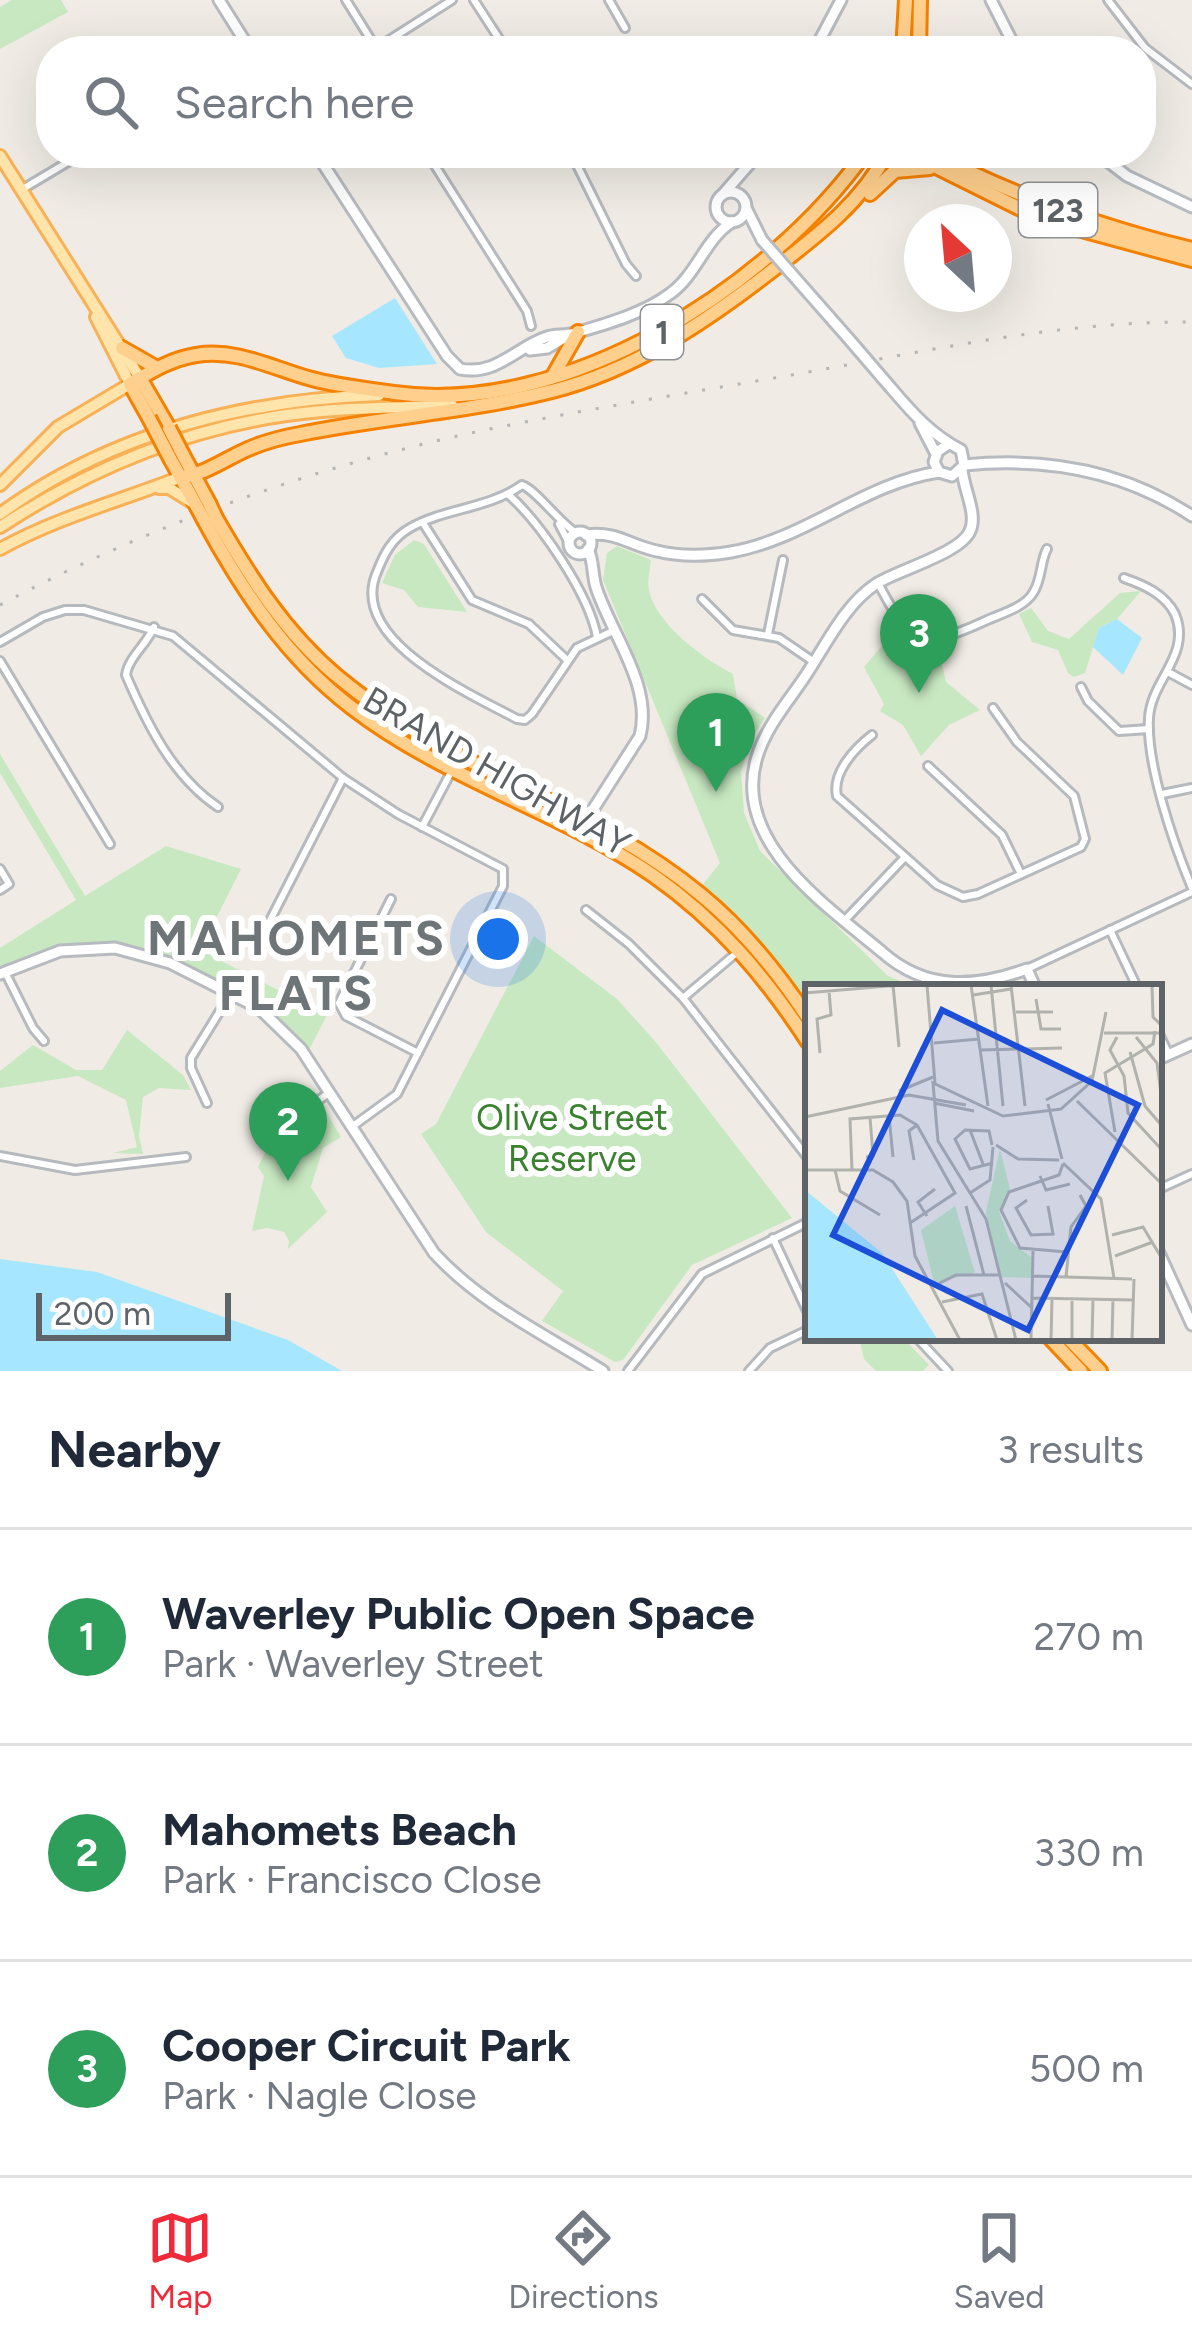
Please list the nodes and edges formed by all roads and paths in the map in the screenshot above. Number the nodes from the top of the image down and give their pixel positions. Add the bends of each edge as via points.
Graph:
1 (218, 0) edge
2 (346, 0) edge
3 (452, 0) edge
4 (474, 0) edge
5 (609, 0) edge
6 (841, 0) edge
7 (907, 0) edge
8 (920, 0) edge
9 (991, 0) edge
10 (1108, 0) edge
11 (625, 28) dead end
12 (241, 36) edge
13 (368, 36) edge
14 (397, 36) edge
15 (497, 36) edge
16 (822, 36) edge
17 (904, 36) edge
18 (919, 36) edge
19 (1009, 36) edge
20 (1133, 36) edge
21 (1156, 59) edge
22 (1192, 84) edge
23 (0, 156) edge
24 (58, 168) edge
25 (326, 168) edge
26 (437, 168) edge
27 (579, 168) edge
28 (746, 168) edge
29 (853, 168) edge
30 (878, 168) edge
31 (937, 168) joint
32 (962, 168) edge
33 (1117, 168) edge
34 (21, 190) junction
35 (724, 193) junction
36 (716, 207) junction
37 (1192, 207) edge
38 (747, 210) junction
39 (842, 214) junction
40 (733, 222) junction
41 (759, 236) junction
42 (713, 239) junction
43 (1192, 249) edge
44 (1192, 260) edge
45 (636, 276) dead end
46 (93, 308) junction
47 (531, 326) dead end
48 (573, 333) junction
49 (122, 348) junction
50 (157, 368) junction
51 (121, 369) junction
52 (553, 377) junction
53 (135, 381) junction
54 (400, 394) junction
55 (104, 398) junction
56 (492, 403) junction
57 (920, 423) junction
58 (946, 446) junction
59 (961, 451) junction
60 (935, 456) junction
61 (227, 460) junction
62 (993, 461) junction
63 (963, 467) junction
64 (943, 474) junction
65 (188, 476) junction
66 (899, 479) junction
67 (0, 485) edge
68 (149, 489) junction
69 (509, 495) junction
70 (966, 498) junction
71 (202, 503) junction
72 (0, 514) edge
73 (1192, 516) edge
74 (211, 520) junction
75 (422, 523) junction
76 (0, 527) edge
77 (582, 543) junction
78 (0, 548) edge
79 (1047, 549) dead end
80 (784, 560) dead end
81 (1124, 578) dead end
82 (878, 583) junction
83 (702, 599) dead end
84 (154, 628) junction
85 (615, 630) junction
86 (768, 634) junction
87 (597, 637) junction
88 (0, 642) edge
89 (567, 660) junction
90 (0, 661) edge
91 (814, 662) junction
92 (1168, 672) junction
93 (1192, 685) edge
94 (1081, 687) dead end
95 (993, 708) dead end
96 (1149, 729) junction
97 (872, 734) dead end
98 (459, 757) junction
99 (928, 766) dead end
100 (451, 771) junction
101 (344, 778) junction
102 (1192, 788) edge
103 (1162, 794) junction
104 (218, 807) dead end
105 (422, 826) junction
106 (581, 828) junction
107 (110, 844) dead end
108 (906, 856) junction
109 (0, 869) edge
110 (1021, 874) junction
111 (0, 890) edge
112 (1192, 890) edge
113 (391, 898) dead end
114 (586, 910) dead end
115 (845, 920) junction
116 (1110, 930) junction
117 (261, 938) dead end
118 (740, 950) junction
119 (1027, 969) junction
120 (2, 973) edge
121 (1034, 984) edge
122 (1136, 984) edge
123 (231, 993) junction
124 (683, 998) junction
125 (805, 1014) edge
126 (805, 1038) edge
127 (44, 1041) dead end
128 (1192, 1044) edge
129 (418, 1053) junction
130 (1164, 1057) edge
131 (329, 1092) junction
132 (207, 1103) dead end
133 (352, 1127) junction
134 (276, 1131) dead end
135 (805, 1154) edge
136 (0, 1156) edge
137 (186, 1157) dead end
138 (1192, 1174) edge
139 (1162, 1188) edge
140 (805, 1223) edge
141 (773, 1238) junction
142 (1162, 1260) edge
143 (805, 1307) edge
144 (1192, 1325) edge
145 (805, 1331) edge
146 (920, 1341) edge
147 (1053, 1341) edge
148 (1071, 1341) edge
149 (603, 1371) edge
150 (628, 1371) edge
151 (749, 1371) edge
152 (948, 1371) edge
153 (1081, 1371) edge
154 (1100, 1371) edge

1 - 12 street
2 - 13 street
3 - 14 street
4 - 15 street
5 - 11 street
6 - 16 street
7 - 17 highway
8 - 18 highway
9 - 19 street
10 - 20 street
21 - 22 street
23 - 34 main road
24 - 34 street
25 - 48 street via 460,369 485,368 549,336
26 - 47 street
27 - 45 street
28 - 35 street
29 - 52 highway, 1 via 790,236 681,321
30 - 39 highway, 1
31 - 39 highway via 896,171
31 - 44 highway, 123 via 1041,219
32 - 43 highway, 123 via 1023,198
33 - 37 street
34 - 46 main road
35 - 36 street
35 - 38 street via 741,194
36 - 40 street
36 - 42 street
38 - 40 street
38 - 41 street
39 - 56 highway, 1 via 674,340 594,377
40 - 41 street
40 - 42 street
41 - 57 street, bridge
42 - 48 street via 693,274 662,300
46 - 49 main road
46 - 51 main road
48 - 52 highway
49 - 50 highway
49 - 53 main road
50 - 53 highway, 1
50 - 54 highway, 1 via 220,354
51 - 53 main road
51 - 55 main road
52 - 54 highway, 1
53 - 55 main road
53 - 65 highway, bridge
54 - 72 main road via 252,406 184,423 110,449
55 - 67 main road via 58,427
56 - 61 highway, 1 via 298,434
56 - 76 main road via 319,411 189,435 96,470
57 - 58 street
57 - 60 street
58 - 59 street
58 - 60 street
59 - 62 street
59 - 63 street
60 - 64 street
60 - 66 street
61 - 65 highway, 1
61 - 71 highway via 207,481
62 - 63 street
62 - 73 street via 1105,475
63 - 64 street
63 - 70 street
64 - 66 street
64 - 70 street
65 - 68 main road
65 - 71 highway
66 - 77 street via 784,536 733,551 678,555 624,539
68 - 71 main road via 169,488
68 - 78 main road
69 - 75 street
69 - 77 street via 531,488
69 - 87 street via 590,609
70 - 82 street via 972,526 963,541
71 - 74 highway, bridge
74 - 98 highway, BRAND HIGHWAY via 304,646 368,700
74 - 100 highway, BRAND HIGHWAY via 240,584 296,656 352,708
75 - 89 street via 472,600 529,624
75 - 89 street via 387,549 374,579 371,607 388,635 517,719 532,714
77 - 85 street
79 - 82 street via 1024,603 945,639 906,631
80 - 86 street
81 - 92 street via 1161,597 1178,620 1178,652
82 - 91 street
83 - 86 street via 733,630
84 - 88 street via 65,610
84 - 101 street via 191,649
84 - 104 street via 126,675 157,740
85 - 87 street
85 - 106 street via 644,721
86 - 91 street
87 - 89 street
90 - 107 street
91 - 115 street via 767,733 753,793 779,856
92 - 93 street
92 - 96 street
94 - 96 street via 1119,731
95 - 110 street via 1074,796 1086,830 1081,847
96 - 103 street
97 - 108 street via 835,787 837,796
98 - 100 street
98 - 106 highway, BRAND HIGHWAY
99 - 110 street via 1002,835
100 - 105 street
100 - 106 highway, BRAND HIGHWAY
101 - 105 street
101 - 117 street
102 - 103 street
103 - 112 street
105 - 129 street via 496,864 505,877
106 - 118 highway, BRAND HIGHWAY via 688,902
106 - 125 highway, BRAND HIGHWAY via 669,871 712,904
108 - 110 street via 963,897
108 - 115 street
109 - 111 street via 9,884
112 - 116 street
113 - 129 street via 339,1003 346,1016
114 - 124 street
115 - 119 street via 897,966 934,981 976,984
116 - 119 street
116 - 122 street
118 - 124 street
118 - 126 highway, BRAND HIGHWAY
119 - 121 street
120 - 123 street via 60,951 115,948
120 - 127 street
123 - 131 street via 283,1027
123 - 132 street via 191,1058
124 - 135 street
128 - 130 street
129 - 133 street via 397,1094
131 - 133 street
131 - 134 street
133 - 149 street via 455,1276
136 - 137 street via 75,1170
138 - 139 street
140 - 141 street
141 - 143 street
141 - 150 street via 690,1285
142 - 144 street
145 - 151 street via 770,1348
146 - 152 street
147 - 153 highway
148 - 154 highway

